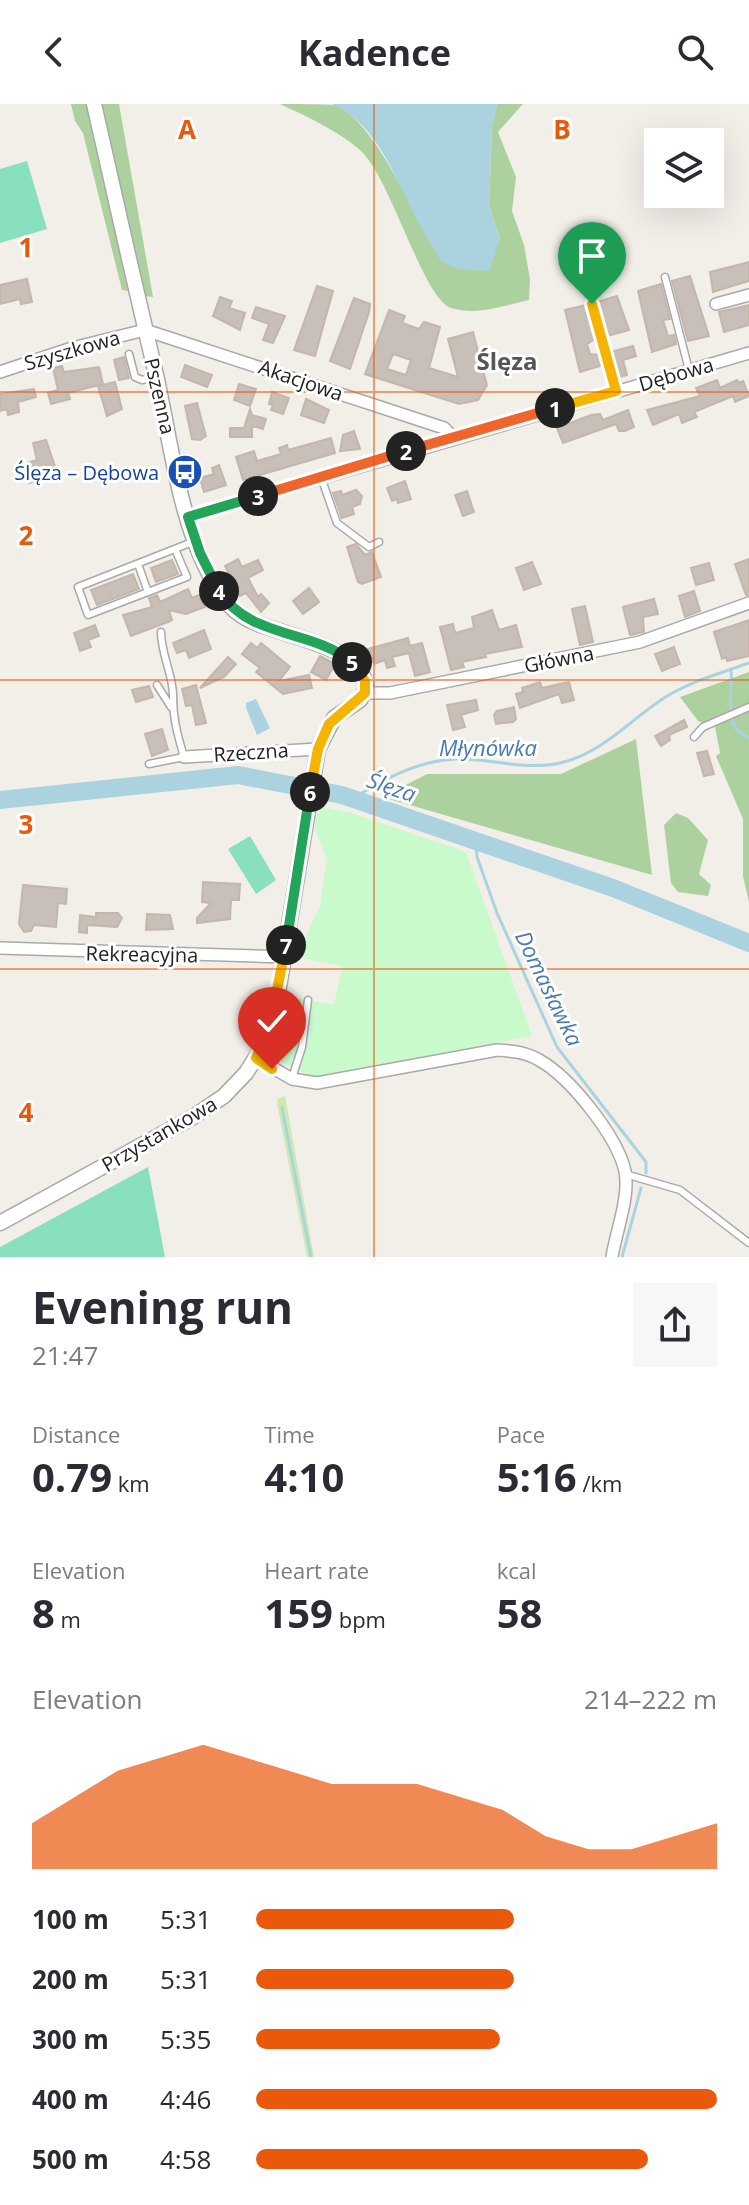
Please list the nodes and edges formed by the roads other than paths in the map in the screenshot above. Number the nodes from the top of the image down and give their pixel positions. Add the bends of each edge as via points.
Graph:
1 (94, 104) edge
2 (665, 277) dead end
3 (749, 295) edge
4 (592, 304) dead end
5 (716, 304) dead end
6 (145, 330) junction
7 (749, 353) edge
8 (129, 354) dead end
9 (689, 370) junction
10 (0, 372) edge
11 (156, 377) junction
12 (616, 391) junction
13 (453, 437) junction
14 (321, 477) junction
15 (188, 517) junction
16 (195, 541) junction
17 (379, 542) dead end
18 (175, 549) junction
19 (138, 564) junction
20 (148, 592) junction
21 (749, 603) edge
22 (161, 632) dead end
23 (157, 685) dead end
24 (365, 693) junction
25 (171, 707) junction
26 (749, 707) edge
27 (694, 737) dead end
28 (318, 749) junction
29 (184, 757) junction
30 (149, 764) dead end
31 (0, 948) edge
32 (284, 957) junction
33 (308, 1000) dead end
34 (256, 1058) junction
35 (292, 1079) junction
36 (625, 1174) junction
37 (0, 1223) edge
38 (749, 1243) edge
39 (612, 1257) edge

1 - 6 street, Pszenna
2 - 9 lane
3 - 5 street
4 - 12 lane
6 - 10 street, Szyszkowa
6 - 11 street, Pszenna
6 - 13 street, Akacjowa via 444,428
7 - 9 street, Dębowa
8 - 11 lane via 135,377
9 - 12 street, Dębowa
11 - 15 street, Pszenna
12 - 13 street, Dębowa
13 - 14 street, Dębowa
14 - 15 street, Dębowa
14 - 17 lane via 337,523 369,547
15 - 16 street, Pszenna
16 - 18 lane
16 - 24 street, Pszenna via 214,583 235,611 335,651 359,670
18 - 19 lane
18 - 20 lane via 187,577
19 - 20 lane
19 - 20 lane via 78,587 88,615
21 - 24 street, Główna via 640,642 390,693
22 - 25 lane
23 - 25 lane
24 - 28 street, Przystankowa via 334,718
25 - 29 lane
26 - 27 lane via 703,727
28 - 29 street, Rzeczna
28 - 32 street, Przystankowa
29 - 30 lane
31 - 32 street, Rekreacyjna
32 - 34 street, Przystankowa via 269,1030
33 - 35 lane
34 - 35 street
34 - 37 street, Przystankowa via 212,1105
35 - 36 street via 317,1083 514,1051 560,1074 602,1125
36 - 38 lane via 680,1190
36 - 39 street

